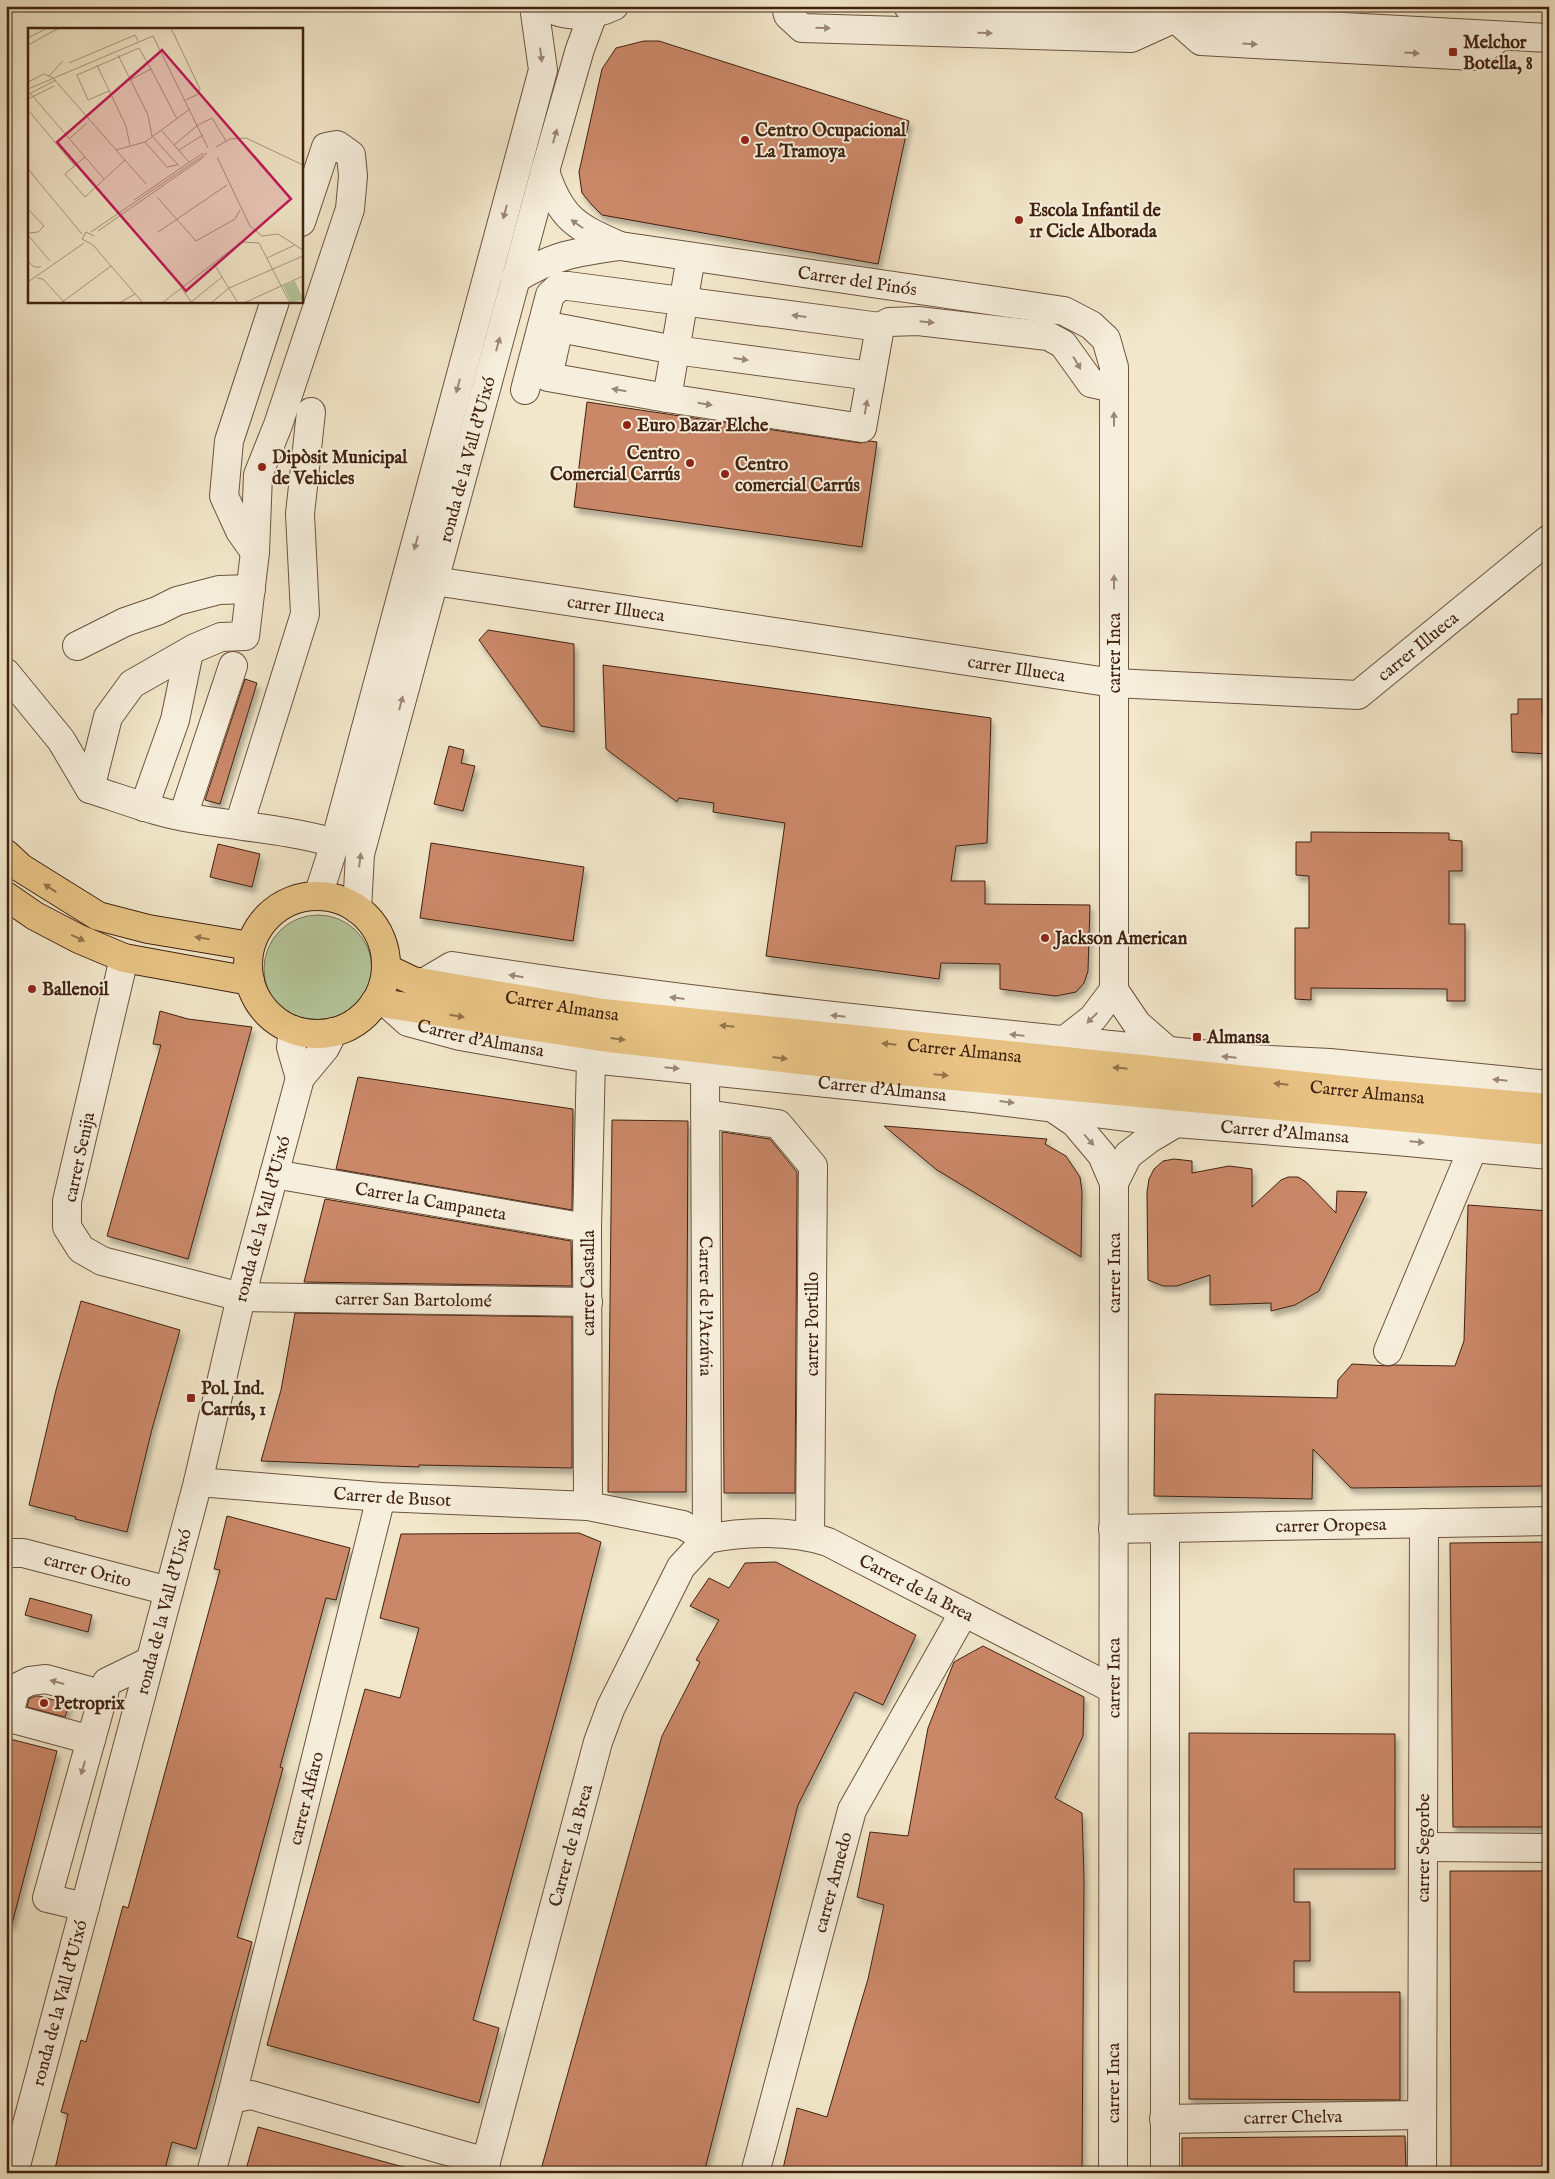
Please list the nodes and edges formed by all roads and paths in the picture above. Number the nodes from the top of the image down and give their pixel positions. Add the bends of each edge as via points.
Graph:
1 (534, 6) edge
2 (544, 6) edge
3 (786, 6) edge
4 (908, 6) edge
5 (604, 10) edge
6 (1124, 10) edge
7 (1175, 18) junction
8 (1549, 38) edge
9 (545, 171) junction
10 (302, 219) edge
11 (620, 246) junction
12 (691, 257) junction
13 (516, 279) junction
14 (568, 286) junction
15 (682, 301) junction
16 (275, 302) edge
17 (1091, 325) joint
18 (880, 327) junction
19 (559, 328) junction
20 (676, 350) junction
21 (871, 376) junction
22 (1114, 388) junction
23 (525, 390) dead end
24 (667, 398) junction
25 (311, 412) dead end
26 (1549, 539) edge
27 (255, 552) junction
28 (434, 582) junction
29 (251, 589) junction
30 (76, 646) dead end
31 (189, 652) junction
32 (233, 666) dead end
33 (6, 673) edge
34 (1114, 683) junction
35 (90, 789) junction
36 (144, 807) junction
37 (183, 816) junction
38 (239, 825) junction
39 (335, 843) junction
40 (6, 854) edge
41 (6, 896) edge
42 (318, 896) junction
43 (357, 909) junction
44 (250, 946) junction
45 (124, 958) junction
46 (386, 968) junction
47 (250, 981) junction
48 (425, 982) junction
49 (1114, 990) junction
50 (382, 1004) junction
51 (293, 1030) junction
52 (333, 1032) junction
53 (1065, 1040) junction
54 (1168, 1051) junction
55 (591, 1059) junction
56 (1330, 1063) junction
57 (705, 1072) junction
58 (300, 1078) junction
59 (1549, 1085) edge
60 (1382, 1094) junction
61 (1052, 1108) junction
62 (1549, 1108) edge
63 (1341, 1112) junction
64 (705, 1114) junction
65 (1176, 1123) junction
66 (1549, 1131) edge
67 (1386, 1140) junction
68 (1473, 1148) junction
69 (1549, 1155) edge
70 (274, 1174) junction
71 (1114, 1182) junction
72 (587, 1228) junction
73 (241, 1297) junction
74 (588, 1302) junction
75 (1388, 1351) dead end
76 (198, 1482) junction
77 (381, 1497) junction
78 (588, 1506) junction
79 (1549, 1521) edge
80 (1424, 1523) junction
81 (1165, 1528) junction
82 (1113, 1529) junction
83 (810, 1536) junction
84 (707, 1539) junction
85 (6, 1553) edge
86 (169, 1591) junction
87 (964, 1612) junction
88 (150, 1661) junction
89 (1113, 1689) junction
90 (104, 1694) junction
91 (7, 1717) edge
92 (91, 1740) junction
93 (1423, 1847) junction
94 (1549, 1848) edge
95 (85, 1907) junction
96 (231, 2099) junction
97 (1422, 2115) junction
98 (1164, 2119) junction
99 (485, 2167) edge
100 (14, 2173) edge
101 (211, 2173) edge
102 (754, 2173) edge
103 (1113, 2173) edge
104 (1165, 2173) edge
105 (1422, 2173) edge

1 -> 39 street, ronda de la Vall d'Uixó via 543,70
2 - 5 street via 573,15
3 -> 7 street via 788,15 802,28 1131,38
4 - 6 street
9 -> 5 street, ronda de la Vall d'Uixó via 580,49
6 - 7 street
7 - 8 street
11 -> 9 street, Carrer del Pinós via 590,233 568,218 550,188
9 - 13 street, ronda de la Vall d'Uixó
10 - 27 street via 326,147 337,145 351,155 350,209 258,475
11 - 12 street, Carrer del Pinós
11 - 13 street, Carrer del Pinós via 572,253 540,264
12 - 15 street
12 - 17 street, Carrer del Pinós via 1064,311
28 -> 13 street, ronda de la Vall d'Uixó
14 - 15 street
14 - 19 street
14 - 23 street via 560,286 550,295
18 -> 15 street
15 - 20 street
16 - 27 street via 229,441 224,496
17 - 22 street, carrer Inca via 1106,339 1114,368
18 - 21 street
18 -> 22 street via 889,322 918,321 1048,336 1064,344 1091,383
19 - 20 street
24 -> 19 street via 548,377
20 -> 21 street
20 - 24 street
24 -> 21 street via 862,428
34 -> 22 street, carrer Inca
25 - 38 street via 300,514 305,614
26 - 34 street, carrer Illueca via 1358,695
27 - 29 street
28 - 34 street, carrer Illueca
43 -> 28 street, ronda de la Vall d'Uixó via 360,854
29 - 30 street via 219,590 177,601
29 - 31 street via 245,636 222,637
31 - 35 street via 132,684 108,717
31 - 36 street via 175,720
32 - 37 street
33 - 35 street via 61,740
34 - 49 street, carrer Inca
35 - 36 street
36 - 37 street
37 - 38 street
38 - 39 street
39 - 42 street, ronda de la Vall d'Uixó
44 -> 40 main road via 148,929 98,916 21,868
41 -> 45 main road via 35,916
42 - 43 main road via 332,898
42 - 44 main road via 287,902 271,913 260,925
43 - 46 main road via 380,938
44 - 47 main road
45 - 47 main road
45 - 73 street, carrer Senija via 67,1201 67,1227 81,1248 102,1260
46 - 48 main road, Carrer Almansa via 413,981
46 - 50 main road
47 - 51 main road via 261,1005 276,1021
53 -> 48 street via 742,1006 452,966
60 -> 48 main road, Carrer Almansa via 603,1013
49 -> 53 street via 1093,1018
49 - 54 street via 1138,1024
50 - 52 main road via 347,1027
50 - 55 street, Carrer d'Almansa via 408,1022 460,1036
50 -> 63 main road, Carrer d'Almansa via 601,1038 878,1069
51 - 52 main road via 319,1034
51 - 58 street via 291,1047
52 - 58 street, ronda de la Vall d'Uixó via 325,1048
53 - 54 street
56 -> 54 street
55 -> 57 street, Carrer d'Almansa
55 - 72 street, carrer Castalla
59 -> 56 street
56 - 60 street
57 -> 61 street, Carrer d'Almansa
57 - 64 street, Carrer de l'Atzúvia
58 - 70 street, ronda de la Vall d'Uixó
60 - 62 main road, Carrer Almansa
61 - 65 street, Carrer d'Almansa
61 -> 71 street via 1075,1123 1102,1155
63 - 66 main road, Carrer d'Almansa
63 - 67 street, Carrer d'Almansa
64 - 83 street, carrer Portillo via 778,1124 813,1166
64 - 84 street, Carrer de l'Atzúvia
65 - 67 street, Carrer d'Almansa
65 - 71 street via 1128,1155
67 -> 68 street, Carrer d'Almansa
68 - 69 street, Carrer d'Almansa
68 - 75 street
70 - 72 street, Carrer la Campaneta
70 - 73 street, ronda de la Vall d'Uixó
71 - 82 street, carrer Inca
72 - 74 street, carrer Castalla
73 - 74 street, carrer San Bartolomé
73 - 76 street, ronda de la Vall d'Uixó
74 - 78 street, carrer Castalla
76 - 77 street, Carrer de Busot
76 - 86 street, ronda de la Vall d'Uixó
77 - 78 street, Carrer de Busot
77 - 96 street, carrer Alfaro
78 - 84 street via 683,1525
79 - 80 street, carrer Oropesa
80 - 81 street, carrer Oropesa
80 - 93 street, carrer Segorbe
81 - 82 street, carrer Oropesa
81 - 98 street
82 - 89 street, carrer Inca
83 - 84 street, Carrer de la Brea via 759,1534
83 - 87 street, Carrer de la Brea via 846,1550
84 - 99 street, Carrer de la Brea via 681,1567 611,1707 598,1742
85 - 86 street, carrer Orito via 23,1553
86 - 88 street, ronda de la Vall d'Uixó
87 - 89 street, Carrer de la Brea
87 - 102 street, carrer Arnedo via 852,1810
88 - 90 street via 108,1682
88 - 95 street, ronda de la Vall d'Uixó
89 - 103 street, carrer Inca
90 -> 91 street via 46,1679 30,1681 16,1688
90 - 92 street
91 - 92 street
92 -> 95 street via 47,1898
93 - 94 street
93 - 97 street, carrer Segorbe
95 - 100 street, ronda de la Vall d'Uixó
96 - 99 street via 251,2095
96 - 101 street, carrer Alfaro
97 - 98 street, carrer Chelva
97 - 105 street, carrer Segorbe
98 - 104 street

